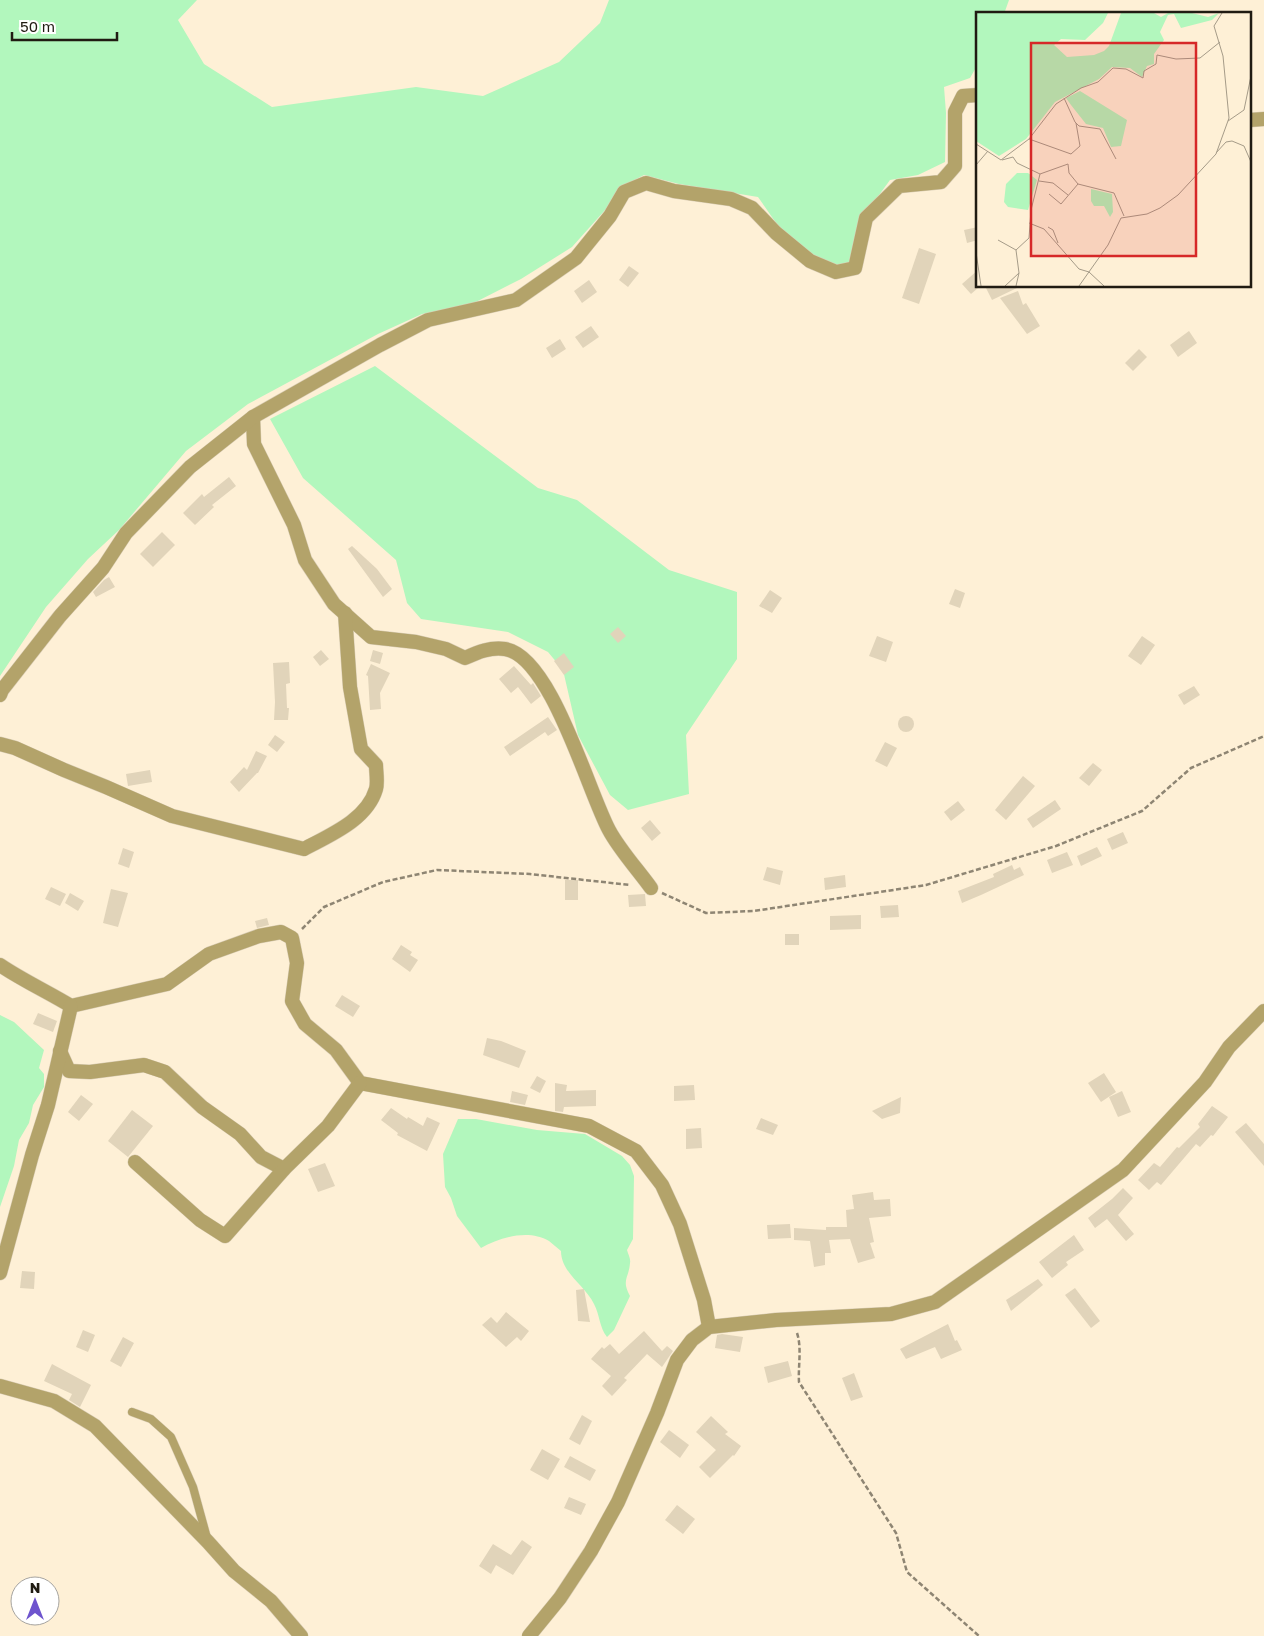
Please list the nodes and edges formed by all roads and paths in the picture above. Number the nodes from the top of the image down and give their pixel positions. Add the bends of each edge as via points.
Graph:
1 (976, 95) edge
2 (253, 417) junction
3 (344, 613) junction
4 (0, 695) edge
5 (1264, 736) edge
6 (0, 744) edge
7 (651, 888) junction
8 (292, 938) junction
9 (0, 965) edge
10 (71, 1006) junction
11 (1264, 1011) edge
12 (60, 1051) junction
13 (360, 1083) junction
14 (135, 1162) dead end
15 (284, 1169) junction
16 (0, 1273) edge
17 (793, 1319) junction
18 (709, 1327) junction
19 (0, 1386) edge
20 (132, 1412) dead end
21 (208, 1542) junction
22 (301, 1636) edge
23 (529, 1636) edge
24 (980, 1636) edge

1 - 2 street via 963,96 955,112 956,166 941,182 899,186 866,218 855,268 836,272 810,261 752,208 731,199 674,191 646,183 624,192 610,216 576,258 516,300 428,320
2 - 3 street via 254,444 294,525 305,560 334,604
2 - 4 street via 190,467 126,533 103,568 60,616
3 - 6 street via 350,687 359,740 361,749 376,765 376,789 365,809 340,830 304,849 172,816
3 - 7 street via 371,637 416,642 446,649 465,658 484,649 506,649 528,662 548,688 609,830
5 - 7 path via 1191,768 1142,811 1056,846 926,885 754,910 706,913
7 - 8 path via 530,874 437,870 383,882 324,907
8 - 10 street via 281,932 259,936 209,954 167,984
8 - 13 street via 297,963 292,1001 305,1024 336,1050
9 - 10 street
10 - 12 street
11 - 17 street via 1229,1047 1205,1082 1123,1170 935,1302 891,1314
12 - 15 street via 69,1071 90,1072 144,1065 165,1072 202,1107 240,1134 261,1157
12 - 16 street via 48,1105
13 - 15 street via 328,1126
13 - 18 street via 589,1126 636,1151 662,1185 680,1224 704,1300
14 - 15 street via 200,1220 226,1236
17 - 18 street
17 - 24 path via 800,1342 799,1382 896,1533 906,1572
18 - 23 street via 692,1340 677,1360 618,1502 560,1598
19 - 21 street via 54,1401 96,1426
20 - 21 lane via 151,1418 171,1437 193,1488
21 - 22 street via 234,1571 271,1601

